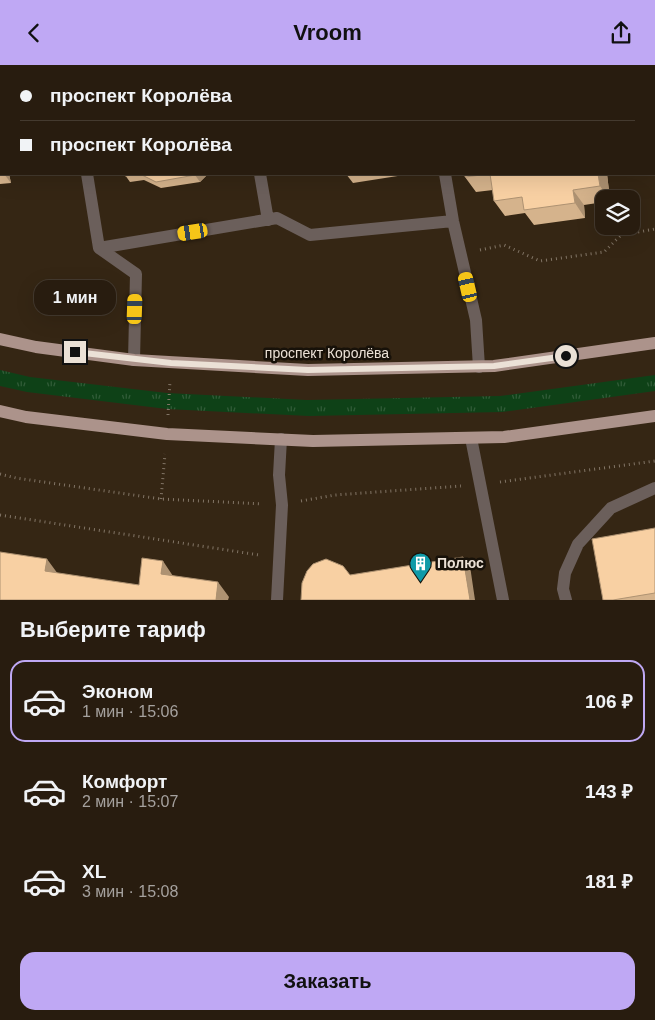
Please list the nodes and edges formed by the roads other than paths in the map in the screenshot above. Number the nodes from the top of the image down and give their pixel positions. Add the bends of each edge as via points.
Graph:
1 (86, 175) edge
2 (260, 175) edge
3 (445, 175) edge
4 (268, 220) junction
5 (453, 221) junction
6 (99, 248) junction
7 (0, 339) edge
8 (655, 343) edge
9 (134, 360) junction
10 (478, 367) junction
11 (0, 411) edge
12 (655, 416) edge
13 (471, 438) junction
14 (281, 439) junction
15 (655, 488) edge
16 (277, 600) edge
17 (503, 600) edge
18 (566, 600) edge

1 - 6 lane
2 - 4 lane
3 - 5 lane
4 - 5 lane via 277,218 310,235
4 - 6 lane
5 - 10 lane via 476,320
6 - 9 lane via 136,274
7 - 9 main road, проспект Королёва
8 - 10 main road, проспект Королёва
9 - 10 main road, проспект Королёва via 308,370
11 - 14 main road via 168,434
12 - 13 main road via 504,437
13 - 14 main road
13 - 17 lane
14 - 16 lane via 279,475 282,505
15 - 18 lane via 611,509 578,544 565,573 563,589

